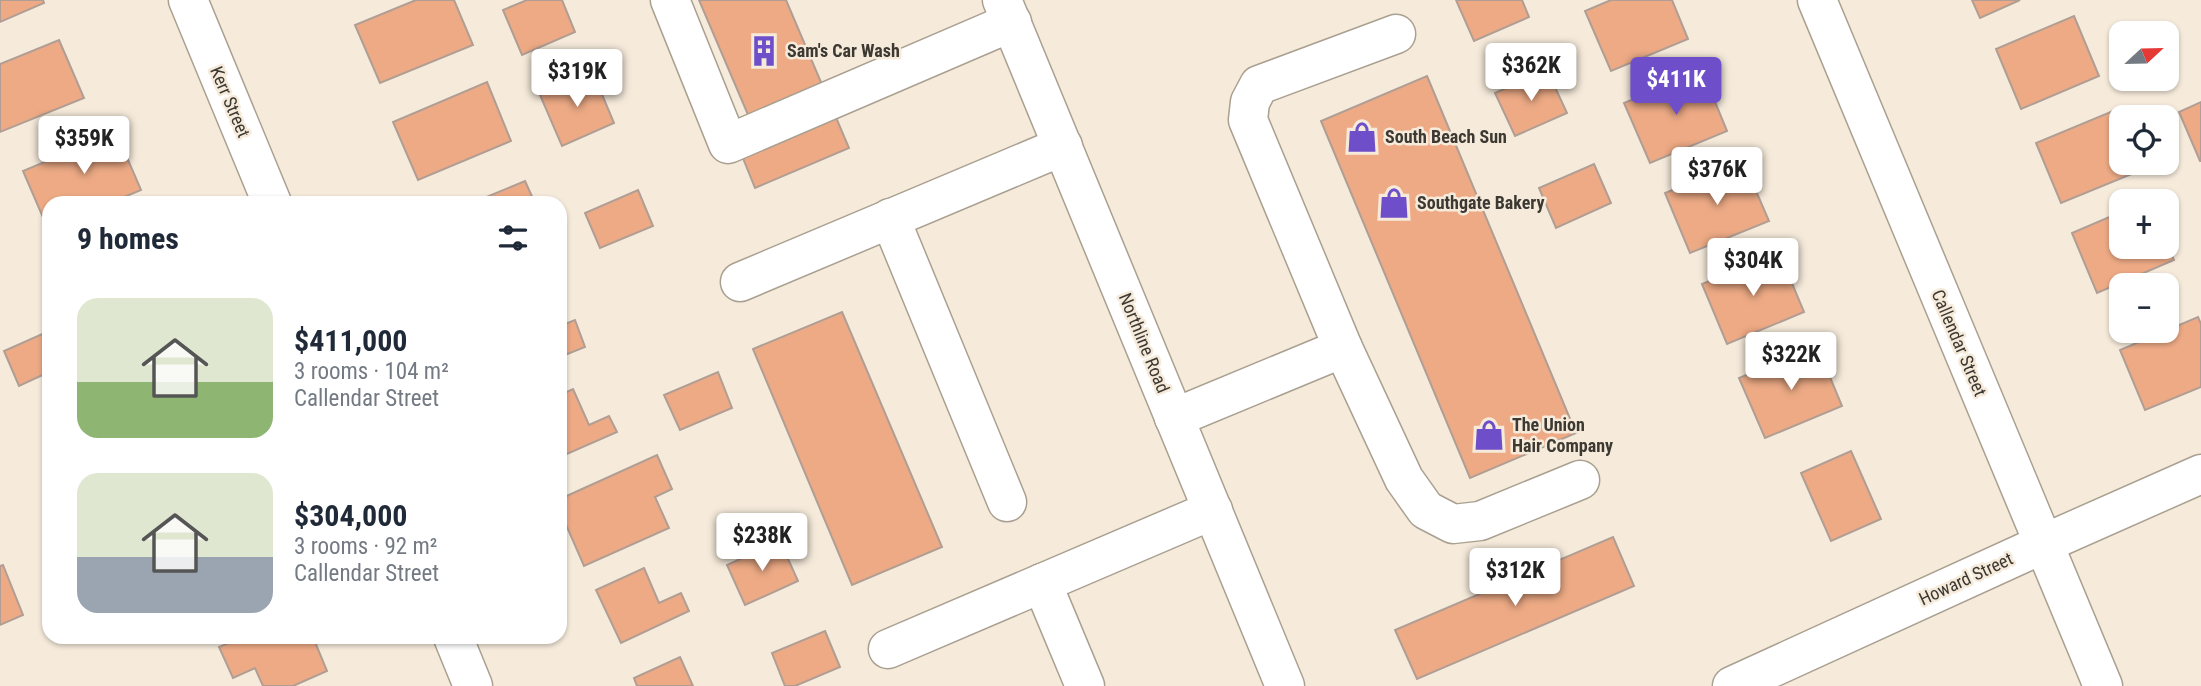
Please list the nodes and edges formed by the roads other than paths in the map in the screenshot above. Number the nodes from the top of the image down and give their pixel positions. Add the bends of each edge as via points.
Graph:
1 (188, 0) edge
2 (670, 0) edge
3 (1817, 0) edge
4 (1007, 11) edge
5 (1396, 34) dead end
6 (1063, 146) junction
7 (269, 196) edge
8 (890, 218) junction
9 (740, 282) dead end
10 (1343, 348) junction
11 (1174, 418) junction
12 (2201, 474) edge
13 (1580, 480) dead end
14 (1007, 502) dead end
15 (1213, 510) junction
16 (2043, 544) junction
17 (1042, 583) junction
18 (456, 644) edge
19 (888, 649) dead end
20 (473, 686) edge
21 (1085, 686) edge
22 (1285, 686) edge
23 (1732, 686) edge
24 (2103, 686) edge

1 - 7 street, Kerr Street
2 - 4 street via 728,144
3 - 16 street, Callendar Street
4 - 6 street, Northline Road
5 - 10 street via 1259,85 1251,102 1248,120
6 - 8 street
6 - 11 street, Northline Road
8 - 9 street
8 - 14 street
10 - 11 street
10 - 13 street via 1404,479 1426,510 1453,524 1480,521
11 - 15 street, Northline Road
12 - 16 street, Howard Street
15 - 17 street
15 - 22 street, Northline Road
16 - 23 street, Howard Street
16 - 24 street, Callendar Street
17 - 19 street
17 - 21 street
18 - 20 street

